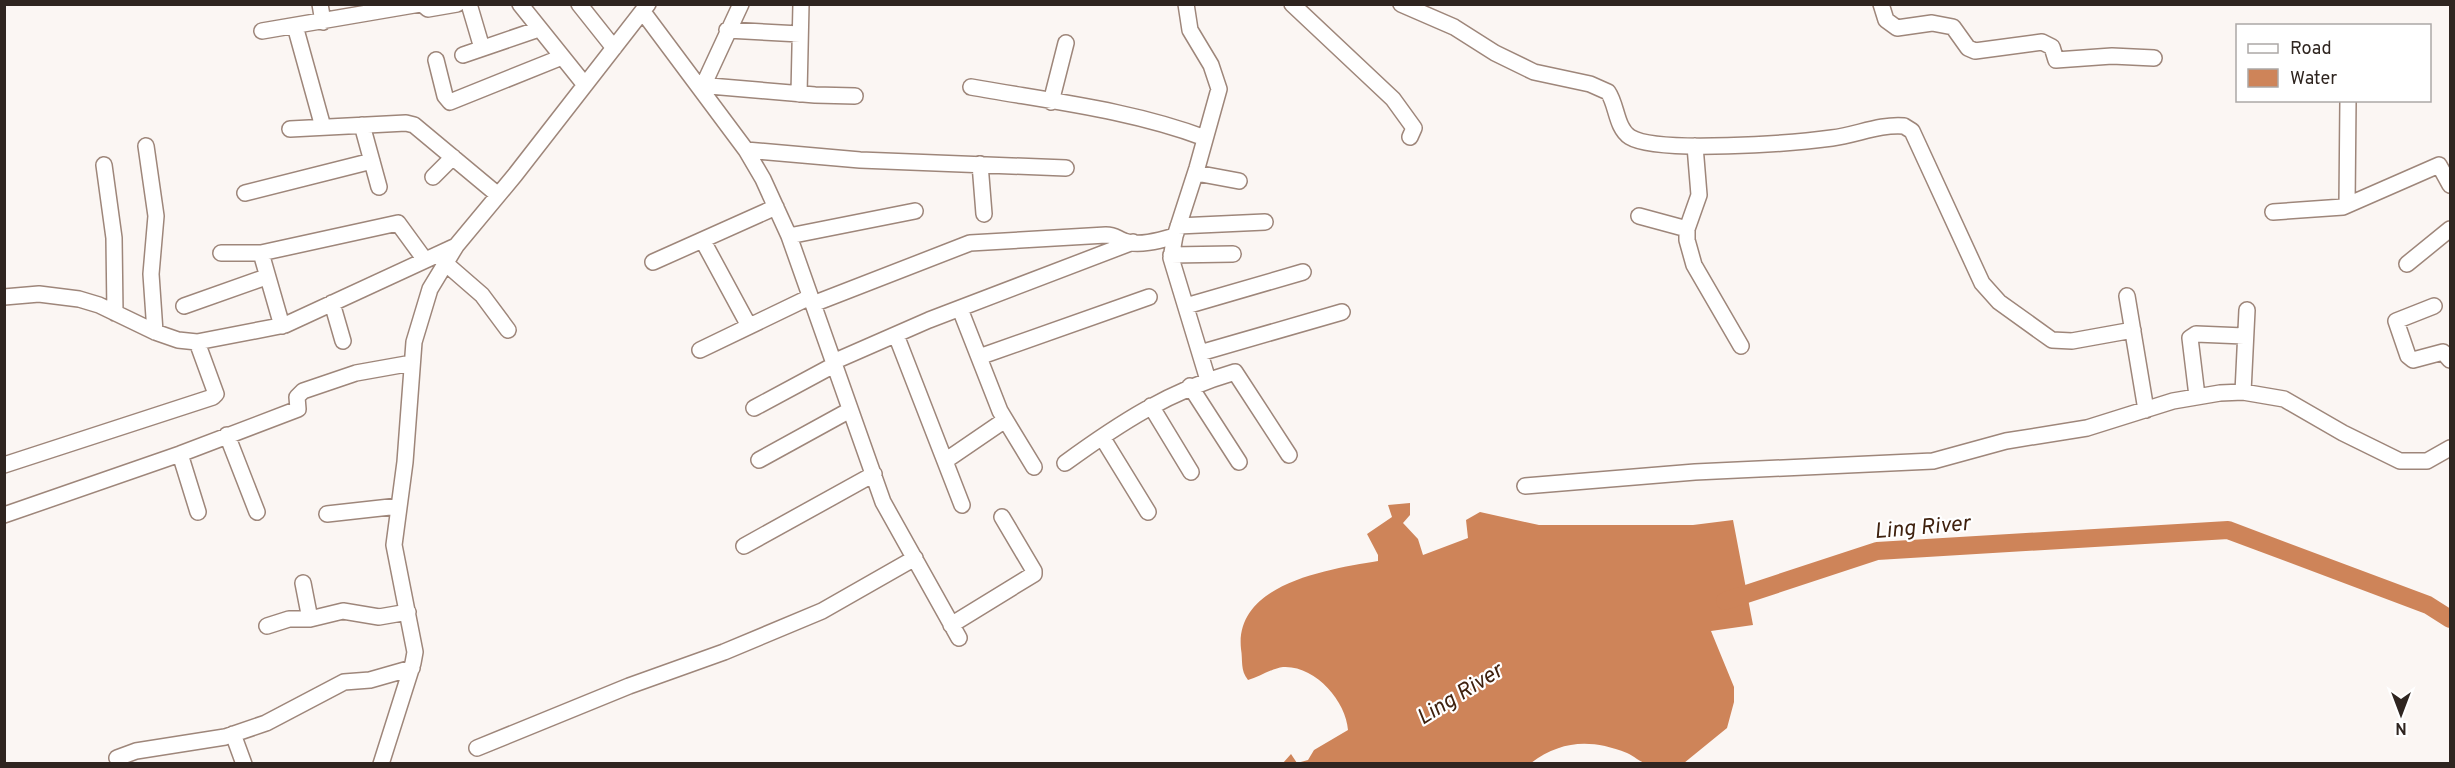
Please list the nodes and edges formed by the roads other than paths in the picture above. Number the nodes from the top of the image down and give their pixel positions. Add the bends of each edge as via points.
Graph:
1 (320, 4) edge
2 (421, 4) edge
3 (457, 4) edge
4 (469, 4) edge
5 (520, 4) edge
6 (579, 4) edge
7 (741, 4) edge
8 (801, 4) edge
9 (1186, 4) edge
10 (1292, 4) edge
11 (1401, 4) edge
12 (1881, 4) edge
13 (645, 8) edge
14 (323, 22) junction
15 (295, 26) junction
16 (539, 29) junction
17 (727, 30) junction
18 (262, 31) dead end
19 (800, 34) junction
20 (1066, 43) dead end
21 (482, 48) junction
22 (614, 48) junction
23 (463, 55) dead end
24 (562, 57) junction
25 (2154, 58) dead end
26 (436, 60) dead end
27 (585, 85) junction
28 (700, 85) junction
29 (971, 87) dead end
30 (799, 94) junction
31 (855, 96) dead end
32 (1051, 102) junction
33 (2348, 102) edge
34 (362, 125) junction
35 (323, 127) junction
36 (290, 129) dead end
37 (1410, 137) dead end
38 (1205, 138) junction
39 (146, 146) dead end
40 (1695, 146) junction
41 (746, 150) junction
42 (453, 157) junction
43 (372, 161) junction
44 (980, 164) junction
45 (104, 165) dead end
46 (1066, 168) dead end
47 (1196, 173) junction
48 (433, 177) dead end
49 (1239, 182) dead end
50 (2451, 185) edge
51 (380, 187) dead end
52 (245, 193) dead end
53 (498, 195) junction
54 (2347, 205) junction
55 (776, 207) junction
56 (915, 211) dead end
57 (2273, 212) dead end
58 (984, 214) dead end
59 (1639, 216) dead end
60 (1265, 222) dead end
61 (1687, 229) junction
62 (2451, 229) edge
63 (1176, 231) junction
64 (789, 236) junction
65 (703, 241) junction
66 (1133, 242) junction
67 (456, 246) junction
68 (221, 253) dead end
69 (261, 253) junction
70 (1233, 254) dead end
71 (1171, 255) junction
72 (425, 260) junction
73 (444, 262) junction
74 (653, 262) dead end
75 (2408, 264) dead end
76 (1303, 272) dead end
77 (266, 278) junction
78 (2127, 296) dead end
79 (4, 297) edge
80 (1149, 297) dead end
81 (811, 301) junction
82 (332, 303) junction
83 (184, 306) dead end
84 (1186, 306) junction
85 (2434, 306) dead end
86 (960, 309) junction
87 (2247, 310) dead end
88 (1342, 312) dead end
89 (115, 313) junction
90 (282, 326) junction
91 (749, 326) junction
92 (508, 330) dead end
93 (2133, 330) junction
94 (155, 332) junction
95 (896, 335) junction
96 (2244, 336) junction
97 (343, 341) dead end
98 (197, 342) junction
99 (1741, 346) dead end
100 (700, 350) dead end
101 (1200, 353) junction
102 (979, 357) junction
103 (2451, 360) edge
104 (412, 363) junction
105 (833, 363) junction
106 (1208, 380) junction
107 (1190, 386) junction
108 (2243, 392) junction
109 (2197, 396) junction
110 (1150, 406) junction
111 (754, 408) dead end
112 (850, 410) junction
113 (2146, 410) junction
114 (1005, 420) junction
115 (227, 435) junction
116 (1102, 436) junction
117 (2451, 448) edge
118 (180, 454) junction
119 (1289, 455) dead end
120 (759, 460) dead end
121 (945, 461) junction
122 (1239, 462) dead end
123 (1065, 463) dead end
124 (4, 465) edge
125 (1034, 467) dead end
126 (1191, 472) dead end
127 (874, 474) junction
128 (1525, 486) dead end
129 (962, 505) dead end
130 (399, 506) junction
131 (198, 512) dead end
132 (257, 512) dead end
133 (1148, 512) dead end
134 (327, 514) dead end
135 (4, 515) edge
136 (1002, 517) dead end
137 (744, 546) dead end
138 (915, 558) junction
139 (303, 583) dead end
140 (408, 612) junction
141 (310, 619) junction
142 (267, 626) dead end
143 (412, 669) junction
144 (233, 734) junction
145 (477, 747) dead end
146 (117, 758) dead end
147 (244, 764) edge
148 (381, 764) edge

1 - 14 street
2 - 3 street via 428,9
2 - 14 street
4 - 21 street
5 - 16 street
6 - 22 street
7 - 17 street
8 - 19 street
9 - 38 street via 1192,37 1218,81
10 - 37 street via 1393,99 1414,128
11 - 40 street via 1454,27 1534,72 1590,84 1608,92 1630,137
12 - 25 street via 1886,20 1897,28 1932,23 1953,27 1968,48 1975,51 2042,42 2052,47 2056,60
13 - 22 street
13 - 28 street
14 - 15 street
15 - 18 street
15 - 35 street
16 - 21 street
16 - 24 street
17 - 19 street
17 - 28 street
19 - 30 street
20 - 32 street
21 - 23 street
22 - 27 street
24 - 26 street via 450,102
24 - 27 street
27 - 53 street
28 - 30 street
28 - 41 street
29 - 32 street
30 - 31 street
32 - 38 street via 1179,128
33 - 54 street
34 - 35 street
34 - 42 street via 414,125
34 - 43 street
35 - 36 street
38 - 47 street
39 - 94 street via 156,216 151,274
40 - 61 street via 1699,195
40 - 93 street via 1833,138 1904,126 1912,131 1982,283 1999,302 2052,340 2072,341
41 - 44 street via 860,160
41 - 55 street
42 - 48 street
42 - 53 street
43 - 51 street
43 - 52 street
44 - 46 street
44 - 58 street
45 - 89 street via 114,238
47 - 49 street
47 - 63 street
50 - 54 street via 2439,165
53 - 67 street
54 - 57 street
55 - 64 street
55 - 65 street
56 - 64 street
59 - 61 street
60 - 63 street
61 - 99 street via 1694,266
62 - 75 street
63 - 66 street
63 - 71 street
64 - 81 street
65 - 74 street
65 - 91 street
66 - 81 street via 1106,235 970,243
66 - 86 street
67 - 72 street
67 - 73 street
68 - 69 street
69 - 72 street via 398,223
69 - 77 street
70 - 71 street
71 - 84 street
72 - 82 street
73 - 92 street via 482,295
73 - 104 street via 430,289 414,342
76 - 84 street
77 - 83 street
77 - 90 street
78 - 93 street
79 - 89 street via 39,294 79,299
80 - 102 street
81 - 91 street
81 - 105 street
82 - 90 street
82 - 97 street
84 - 101 street
85 - 103 street via 2396,321 2413,360 2443,352
86 - 95 street
86 - 102 street
87 - 96 street
88 - 101 street
89 - 94 street
90 - 98 street
91 - 100 street
93 - 113 street
94 - 98 street
95 - 105 street
95 - 121 street
96 - 108 street
96 - 109 street via 2196,334 2190,338
98 - 124 street via 216,394 213,397
101 - 106 street
102 - 114 street
104 - 115 street via 356,373 303,391 297,397 298,409
104 - 130 street
105 - 111 street
105 - 112 street
106 - 107 street
106 - 119 street via 1235,372
107 - 110 street
107 - 122 street
108 - 109 street
108 - 117 street via 2284,399 2400,461 2427,460
109 - 113 street
110 - 116 street
110 - 126 street
112 - 120 street
112 - 127 street
113 - 128 street via 2087,428 2006,441 1933,461 1695,472
114 - 121 street
114 - 125 street
115 - 118 street
115 - 132 street
116 - 123 street
116 - 133 street
118 - 131 street
118 - 135 street
121 - 129 street
127 - 137 street
127 - 138 street via 883,502
130 - 134 street
130 - 140 street via 394,545
136 - 138 street via 1034,574 955,631
138 - 145 street via 822,611
139 - 141 street
140 - 141 street via 379,617 344,611
140 - 143 street via 415,642
141 - 142 street via 289,619
143 - 144 street via 344,682 266,723
143 - 148 street
144 - 146 street via 136,751
144 - 147 street

